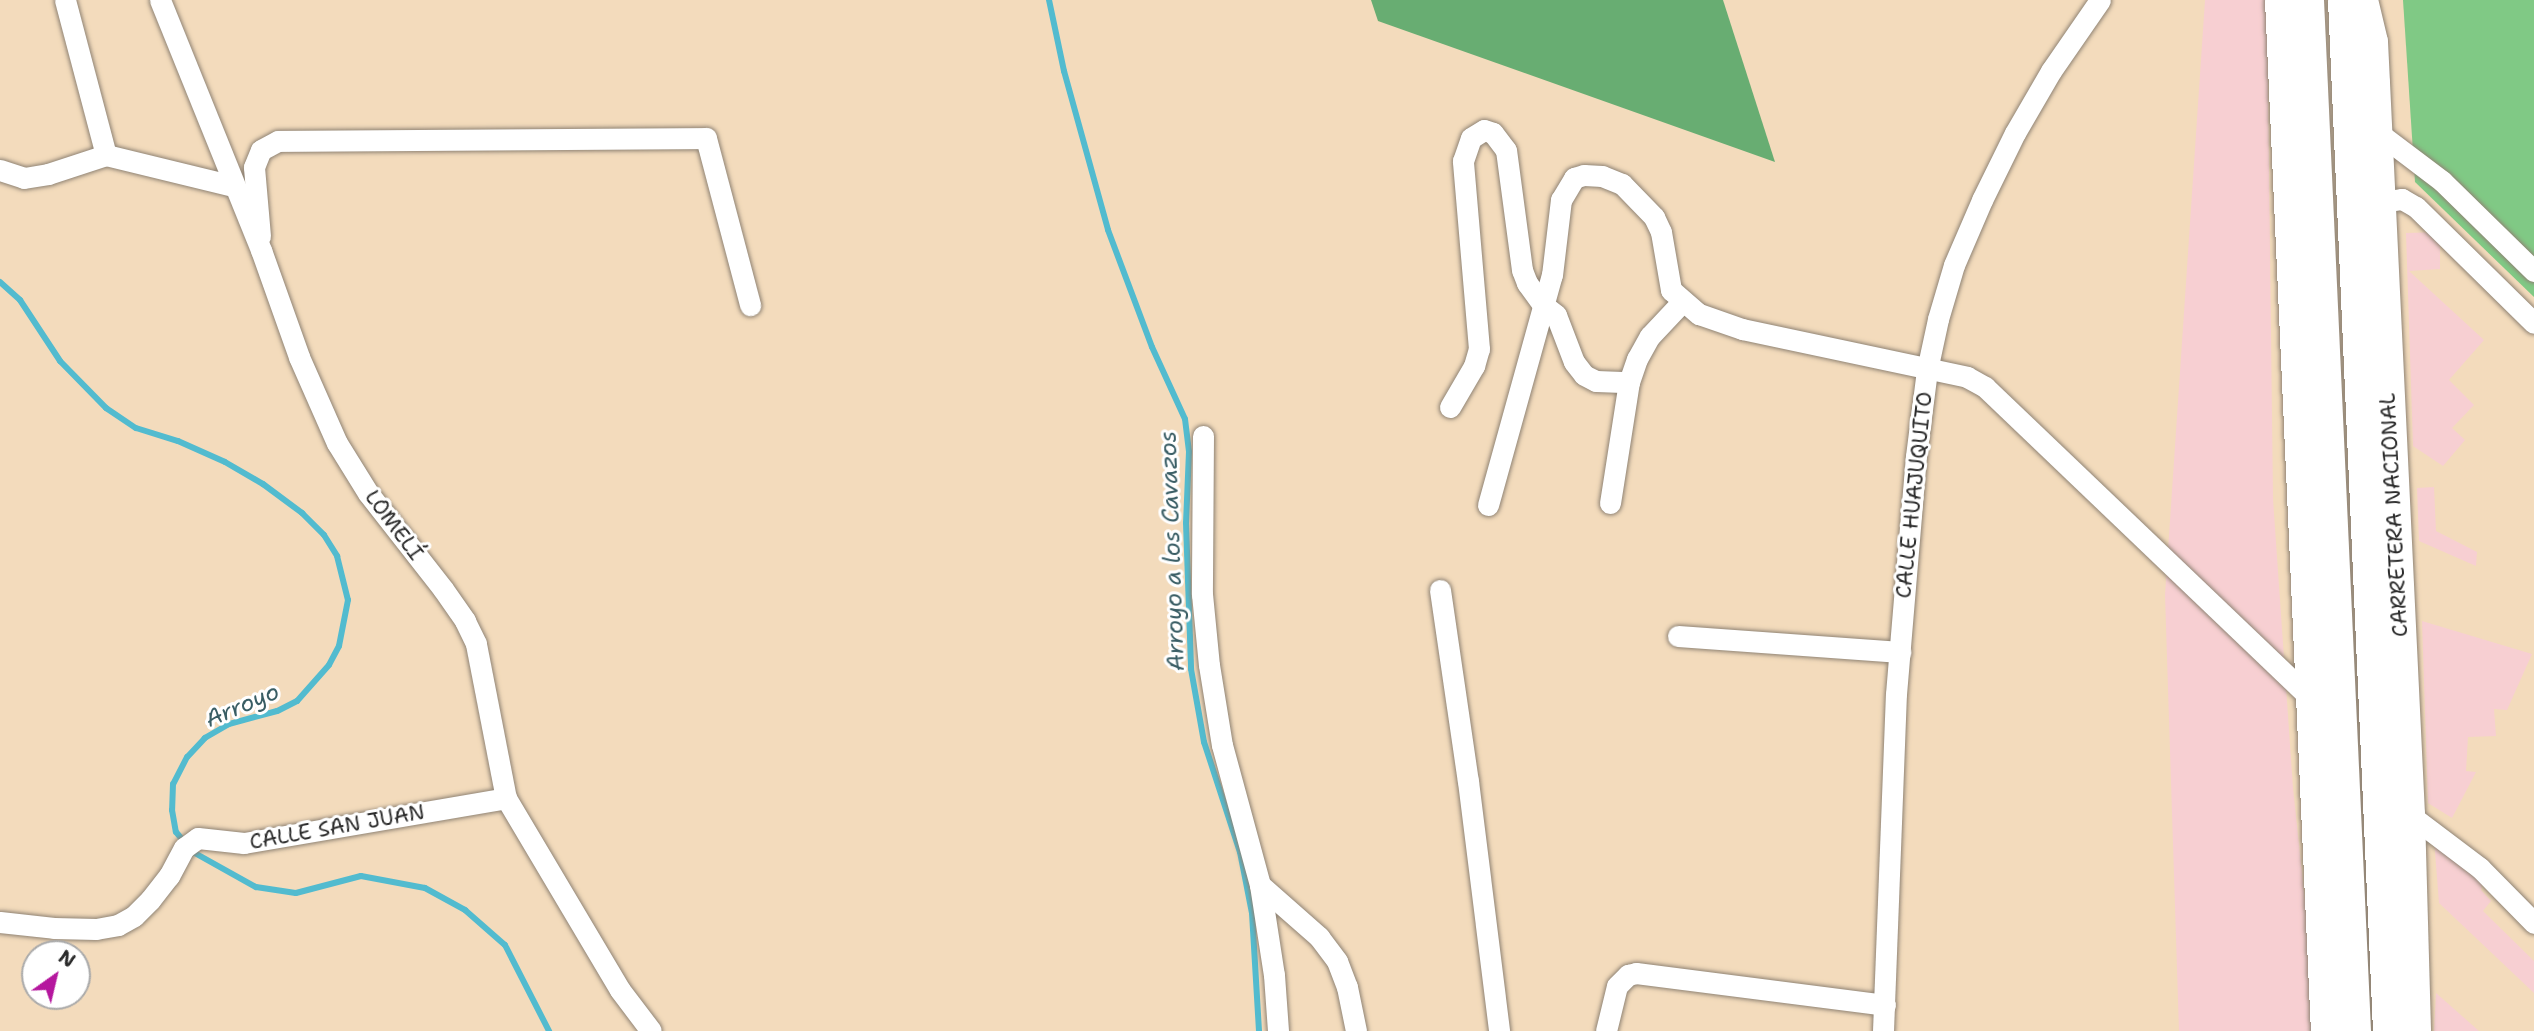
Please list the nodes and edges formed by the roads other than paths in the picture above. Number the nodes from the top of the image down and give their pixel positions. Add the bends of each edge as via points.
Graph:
1 (65, 0) edge
2 (160, 0) edge
3 (2100, 0) edge
4 (2280, 0) edge
5 (2305, 0) edge
6 (2347, 0) edge
7 (2363, 0) edge
8 (2376, 131) junction
9 (106, 155) junction
10 (0, 170) edge
11 (233, 186) junction
12 (2380, 210) junction
13 (261, 250) junction
14 (2534, 271) edge
15 (1682, 302) junction
16 (1542, 304) junction
17 (750, 305) dead end
18 (2534, 323) edge
19 (1927, 370) junction
20 (1629, 383) junction
21 (1450, 407) dead end
22 (1203, 436) dead end
23 (1610, 503) dead end
24 (1488, 505) dead end
25 (1440, 590) dead end
26 (1678, 636) dead end
27 (1900, 652) junction
28 (2311, 699) junction
29 (506, 798) junction
30 (2410, 815) junction
31 (1260, 885) junction
32 (0, 922) edge
33 (2534, 923) edge
34 (1885, 1004) junction
35 (650, 1031) edge
36 (1278, 1031) edge
37 (1356, 1031) edge
38 (1499, 1031) edge
39 (1606, 1031) edge
40 (1883, 1031) edge
41 (2326, 1031) edge
42 (2352, 1031) edge
43 (2392, 1031) edge
44 (2416, 1031) edge

1 - 9 street
2 - 11 street, LOMELÍ
3 - 19 street, CALLE HUAJUQUITO via 2015,132 1982,200 1954,265
4 - 28 main road
5 - 42 highway
6 - 43 highway, CARRETERA NACIONAL
7 - 8 main road, CARRETERA NACIONAL via 2372,42
8 - 12 main road, CARRETERA NACIONAL
8 - 14 street via 2442,181
9 - 10 street via 48,174 24,177
9 - 11 street
11 - 13 street, LOMELÍ
12 - 18 street via 2389,201 2402,199 2416,207
12 - 30 main road, CARRETERA NACIONAL
13 - 17 street via 254,167 261,149 278,141 706,138
13 - 29 street, LOMELÍ via 299,357 337,443 368,492 443,589 476,643
15 - 16 street via 1671,290 1654,216 1622,184 1584,175 1574,178 1561,200 1558,243
15 - 19 street via 1699,314 1742,329
15 - 20 street via 1650,336
16 - 20 street via 1556,315 1574,362 1584,374 1596,381
16 - 21 street via 1522,271 1506,150 1493,133 1477,132 1462,161 1479,349
16 - 24 street
19 - 27 street, CALLE HUAJUQUITO
19 - 28 street via 1967,377 1985,387
20 - 23 street
22 - 31 street via 1202,594 1209,664 1222,745
25 - 38 street
26 - 27 street
27 - 34 street, CALLE HUAJUQUITO
28 - 41 main road
29 - 32 street, CALLE SAN JUAN via 244,844 205,838 188,844 150,900 118,925 96,929
29 - 35 street, LOMELÍ via 620,990
30 - 33 street via 2480,868
30 - 44 main road, CARRETERA NACIONAL
31 - 36 street
31 - 37 street via 1312,931 1336,961
34 - 39 street via 1636,973 1616,986
34 - 40 street, CALLE HUAJUQUITO

